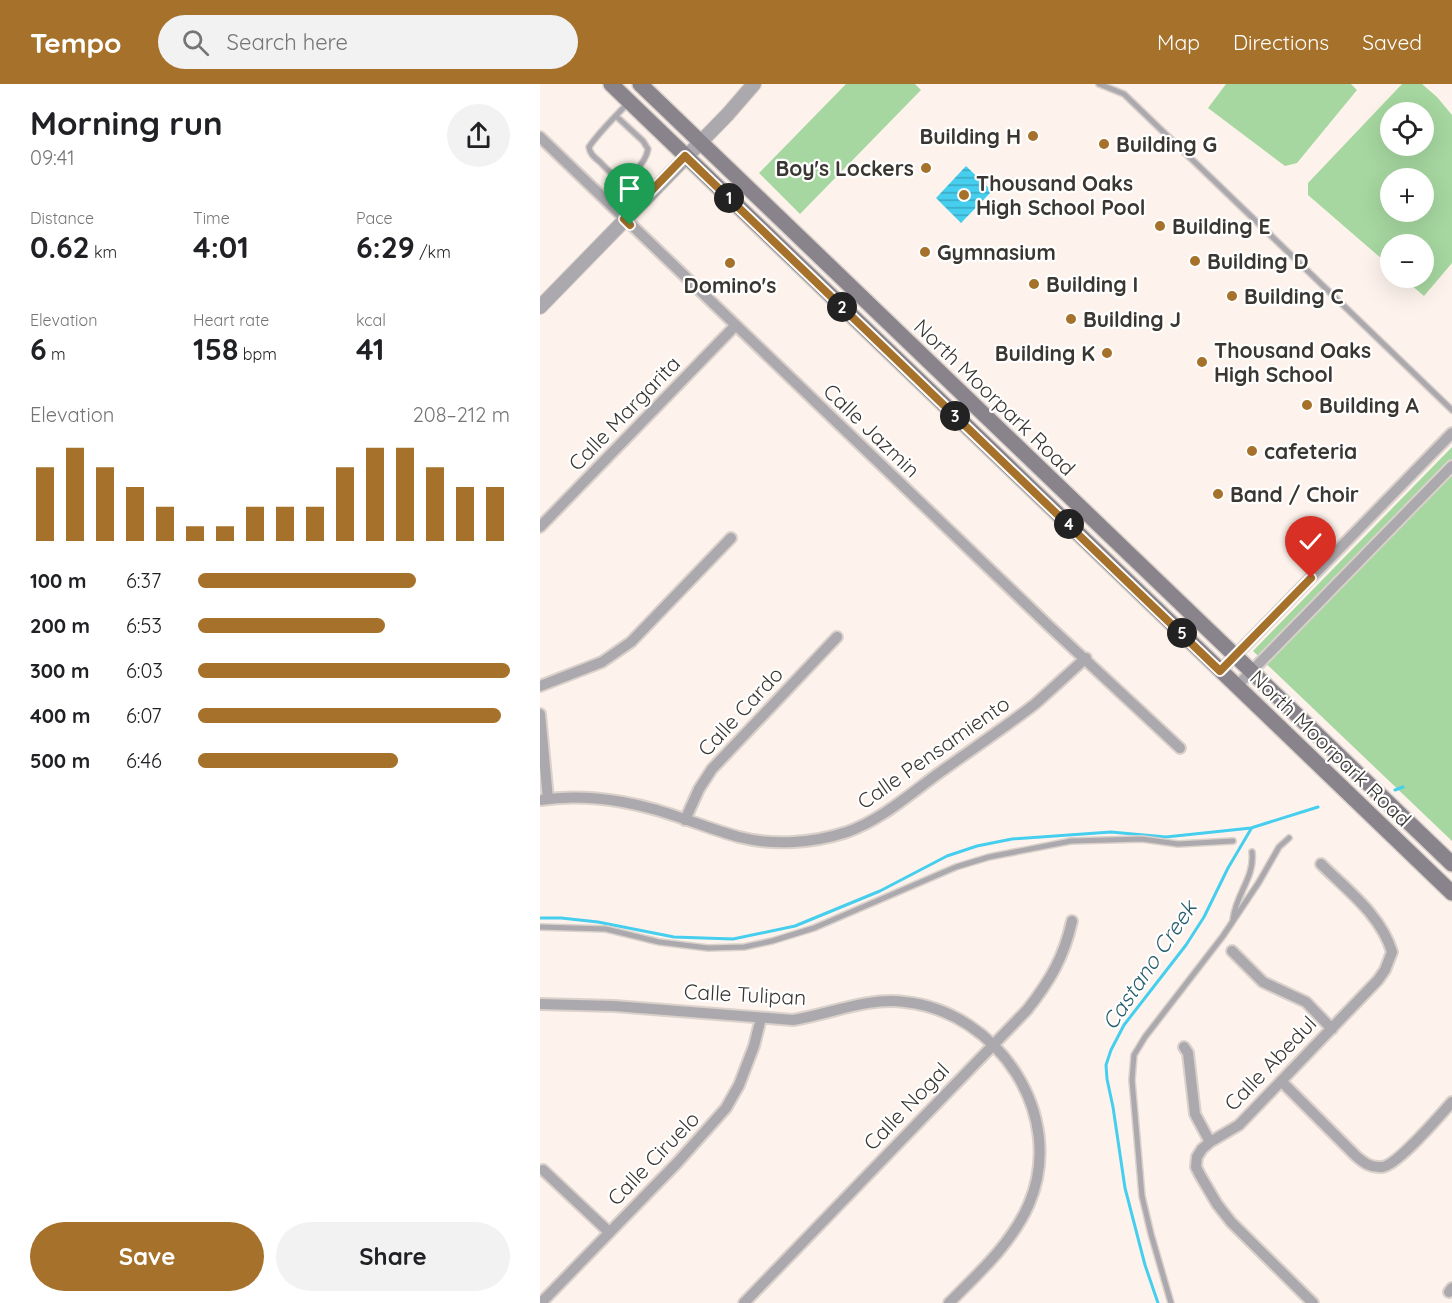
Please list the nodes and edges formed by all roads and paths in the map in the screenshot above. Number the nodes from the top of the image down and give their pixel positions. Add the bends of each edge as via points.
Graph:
1 (611, 84) edge
2 (640, 84) edge
3 (754, 84) edge
4 (1099, 84) edge
5 (630, 101) junction
6 (616, 116) junction
7 (540, 137) edge
8 (700, 141) junction
9 (685, 156) junction
10 (624, 219) junction
11 (540, 307) edge
12 (735, 326) junction
13 (1452, 410) edge
14 (1452, 433) edge
15 (1452, 466) edge
16 (540, 527) edge
17 (731, 538) dead end
18 (837, 637) dead end
19 (1235, 656) junction
20 (1086, 658) junction
21 (1220, 671) junction
22 (1251, 671) junction
23 (540, 686) edge
24 (1237, 686) junction
25 (540, 714) edge
26 (1180, 748) dead end
27 (544, 800) edge
28 (685, 820) junction
29 (1289, 838) dead end
30 (1233, 841) dead end
31 (1252, 852) dead end
32 (1321, 864) dead end
33 (1452, 864) edge
34 (1452, 893) edge
35 (1233, 920) junction
36 (1072, 921) dead end
37 (540, 927) edge
38 (1232, 951) dead end
39 (540, 1004) edge
40 (761, 1018) junction
41 (1332, 1029) junction
42 (992, 1043) junction
43 (1184, 1047) dead end
44 (1281, 1081) junction
45 (1452, 1102) edge
46 (1210, 1142) junction
47 (543, 1170) dead end
48 (609, 1232) junction
49 (541, 1303) edge
50 (744, 1303) edge
51 (950, 1303) edge
52 (1170, 1303) edge
53 (1313, 1303) edge

1 - 5 main road, North Moorpark Road
2 - 8 main road, North Moorpark Road
3 - 8 street
4 - 13 lane via 1124,94
5 - 6 lane
5 - 9 main road, North Moorpark Road
6 - 6 lane via 588,150 614,176 624,177 644,161 648,149
7 - 10 street, Calle Jazmin
8 - 9 street
8 - 19 main road, North Moorpark Road
9 - 10 street
9 - 21 main road, North Moorpark Road
10 - 11 street
10 - 12 street, Calle Jazmin
12 - 16 street, Calle Margarita
12 - 20 street, Calle Jazmin
14 - 19 street
15 - 22 street
17 - 23 street via 631,642 602,662
18 - 28 street, Calle Cardo via 712,769
19 - 21 street
19 - 22 main road, North Moorpark Road
20 - 26 street, Calle Jazmin
20 - 28 street, Calle Pensamiento via 1035,704 981,744 884,812 845,832 787,843 743,838
21 - 24 main road, North Moorpark Road
22 - 24 street
22 - 33 main road, North Moorpark Road
24 - 34 main road, North Moorpark Road
25 - 27 street
27 - 28 street, Calle Pensamiento via 626,802
29 - 35 lane via 1279,847
30 - 37 lane via 1071,841 989,857 956,867 814,928 744,947 708,948 659,942 606,929
31 - 35 lane via 1252,869 1239,894
32 - 41 street, Calle Abedul via 1373,916 1392,952 1378,980
35 - 52 lane via 1145,1037 1132,1065 1142,1196
36 - 42 street, Calle Nogal via 1046,987
38 - 41 street via 1263,982 1306,1002
39 - 40 street, Calle Tulipan
40 - 42 street, Calle Tulipan via 793,1020 874,1002 906,1002 950,1014
40 - 48 street, Calle Ciruelo via 742,1078 726,1108
41 - 44 street, Calle Abedul
42 - 50 street, Calle Nogal
42 - 51 street, Calle Tulipan via 1014,1068 1029,1096 1038,1124 1040,1170 1029,1204 1013,1233
43 - 46 street via 1195,1114
44 - 45 street via 1356,1156 1373,1167 1396,1160
44 - 46 street, Calle Abedul via 1239,1125
46 - 53 street via 1202,1149 1196,1167 1216,1204
47 - 48 street
48 - 49 street, Calle Ciruelo

